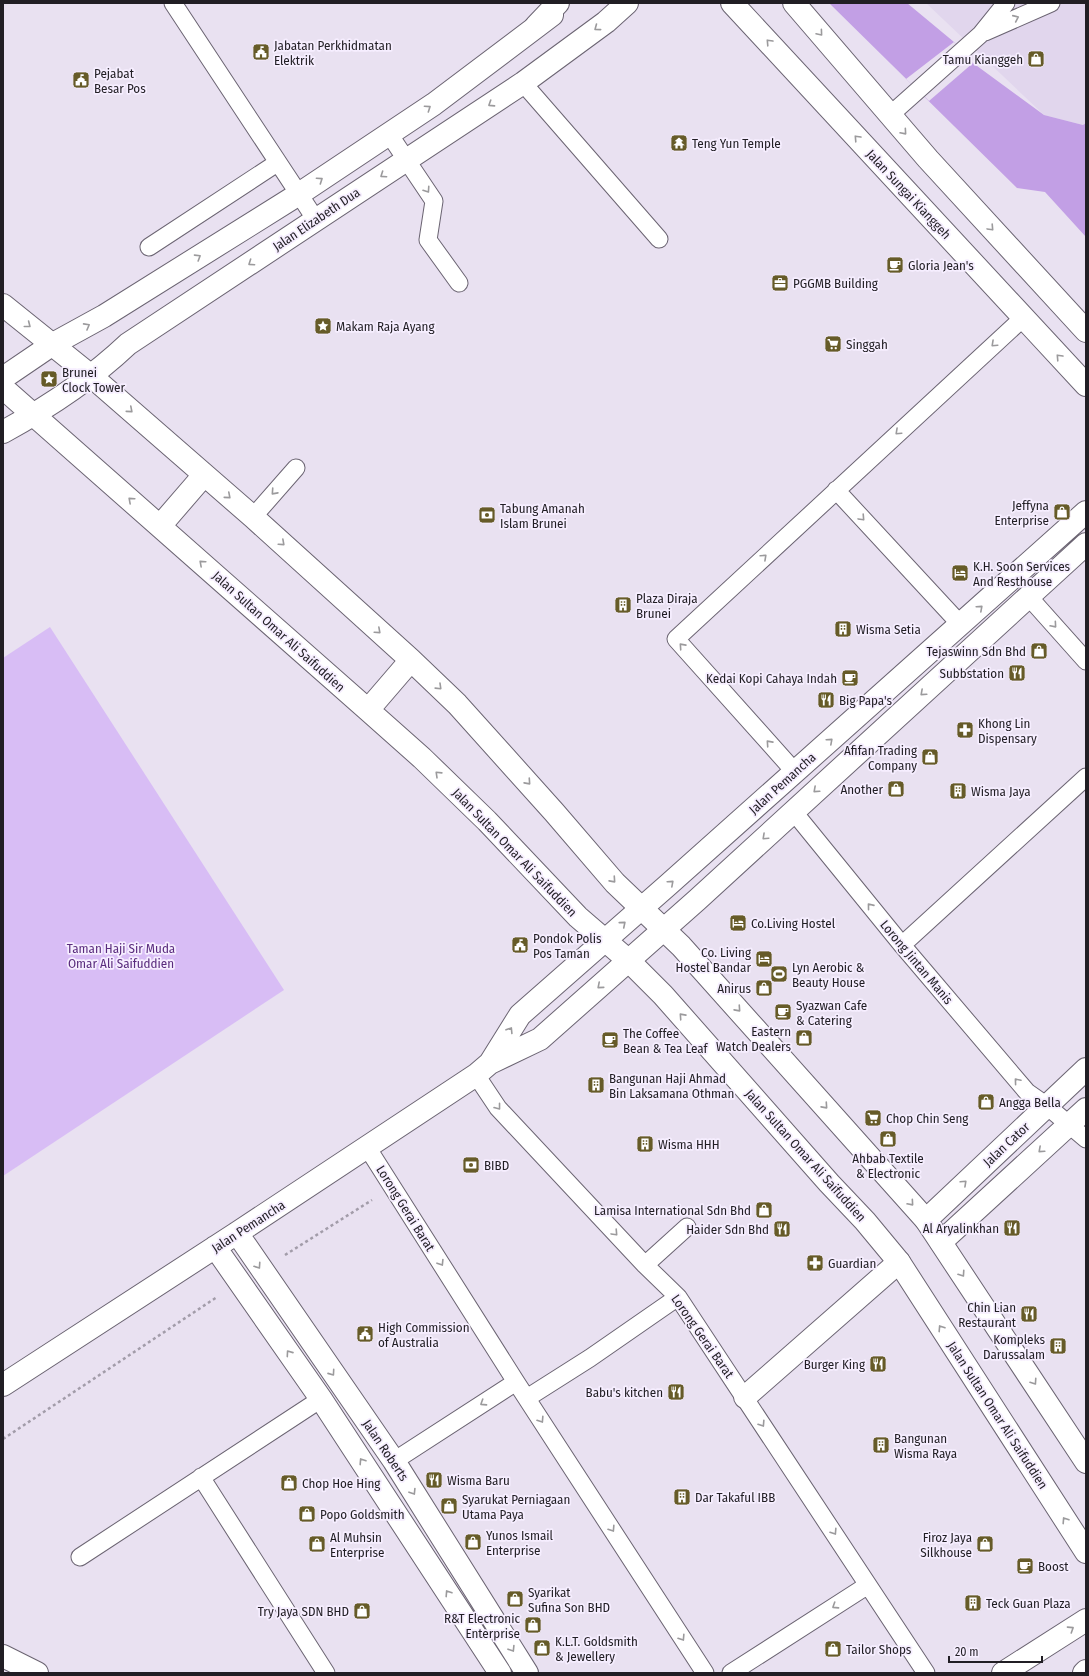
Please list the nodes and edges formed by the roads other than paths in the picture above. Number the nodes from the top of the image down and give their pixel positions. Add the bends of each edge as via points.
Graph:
1 (173, 3) edge
2 (558, 3) edge
3 (568, 3) edge
4 (627, 3) edge
5 (732, 3) edge
6 (794, 3) edge
7 (1006, 3) edge
8 (1051, 3) edge
9 (536, 26) junction
10 (981, 34) junction
11 (523, 83) junction
12 (890, 116) junction
13 (389, 134) junction
14 (406, 160) junction
15 (278, 163) junction
16 (298, 194) junction
17 (316, 220) junction
18 (659, 239) dead end
19 (149, 247) dead end
20 (459, 283) dead end
21 (3, 305) edge
22 (1023, 318) junction
23 (1086, 331) edge
24 (53, 344) junction
25 (90, 375) junction
26 (3, 378) edge
27 (1086, 385) edge
28 (3, 388) edge
29 (34, 415) junction
30 (3, 432) edge
31 (296, 468) dead end
32 (204, 475) junction
33 (836, 490) junction
34 (1086, 512) edge
35 (253, 517) junction
36 (160, 526) junction
37 (1086, 544) edge
38 (1028, 596) junction
39 (961, 625) junction
40 (411, 660) junction
41 (1086, 662) edge
42 (368, 710) junction
43 (795, 772) junction
44 (1086, 776) edge
45 (793, 811) junction
46 (641, 909) junction
47 (664, 929) junction
48 (604, 940) junction
49 (902, 945) junction
50 (629, 961) junction
51 (483, 1069) junction
52 (1086, 1069) edge
53 (1047, 1106) junction
54 (1086, 1109) edge
55 (1069, 1124) junction
56 (1086, 1139) edge
57 (367, 1147) junction
58 (926, 1220) junction
59 (687, 1227) dead end
60 (237, 1234) junction
61 (941, 1242) junction
62 (215, 1248) junction
63 (899, 1262) junction
64 (645, 1265) junction
65 (678, 1297) junction
66 (516, 1382) junction
67 (3, 1385) edge
68 (745, 1397) junction
69 (527, 1398) junction
70 (321, 1399) junction
71 (394, 1461) junction
72 (1086, 1462) edge
73 (201, 1477) junction
74 (1086, 1552) edge
75 (80, 1557) dead end
76 (868, 1585) junction
77 (1086, 1620) edge
78 (3, 1656) edge
79 (37, 1673) edge
80 (326, 1673) edge
81 (500, 1673) edge
82 (527, 1673) edge
83 (705, 1673) edge
84 (731, 1673) edge
85 (926, 1673) edge
86 (1003, 1673) edge

1 - 15 lane
2 - 9 street
3 - 9 street
4 -> 11 street, Jalan Elizabeth Dua via 606,22
22 -> 5 street, Jalan Sungai Kianggeh
6 -> 12 street
7 - 10 lane
10 -> 8 lane
13 -> 9 street via 469,78
10 - 12 lane
11 -> 14 street, Jalan Elizabeth Dua
11 - 18 lane
12 -> 23 street
13 - 14 lane
16 -> 13 street
14 -> 17 street, Jalan Elizabeth Dua
14 -> 20 lane via 434,201 428,240
15 - 16 lane
15 - 19 lane
16 - 17 lane
24 -> 16 street via 104,316
17 -> 25 street, Jalan Elizabeth Dua via 128,344
21 -> 24 street
27 -> 22 street, Jalan Sungai Kianggeh
22 -> 33 lane
24 - 25 street
24 - 26 street
25 - 29 street, Jalan Elizabeth Dua
25 -> 32 street
28 - 29 street, Jalan Sultan Omar Ali Saifuddien
29 - 30 street, Jalan Elizabeth Dua
36 -> 29 street, Jalan Sultan Omar Ali Saifuddien
31 -> 35 lane
32 -> 35 street
32 - 36 street
33 -> 39 lane
43 -> 33 lane via 676,639
39 -> 34 street, Jalan Pemancha
35 -> 40 street
42 -> 36 street, Jalan Sultan Omar Ali Saifuddien
37 - 38 street, Jalan Pemancha
38 -> 41 lane
38 -> 45 street, Jalan Pemancha
43 -> 39 street, Jalan Pemancha
40 - 42 street
40 -> 46 street via 457,704
48 -> 42 street, Jalan Sultan Omar Ali Saifuddien via 578,917 487,821
46 -> 43 street, Jalan Pemancha
44 - 49 lane
45 -> 47 street, Jalan Pemancha
49 -> 45 lane, Lorong Jintan Manis
46 - 47 street
48 -> 46 street, Jalan Pemancha
47 - 50 street, Jalan Pemancha
47 -> 58 street
48 - 50 street, Jalan Sultan Omar Ali Saifuddien
51 -> 48 street, Jalan Pemancha via 520,1015
53 -> 49 lane, Lorong Jintan Manis via 1027,1092
50 -> 51 street, Jalan Pemancha via 540,1039
63 -> 50 street, Jalan Sultan Omar Ali Saifuddien via 736,1076
51 - 57 street, Jalan Pemancha
51 -> 64 lane, Lorong Gerai Barat via 498,1108
52 - 53 street, Jalan Cator
53 - 55 lane, Lorong Jintan Manis
58 -> 53 street, Jalan Cator
54 - 55 street
55 - 56 lane
55 -> 61 street
57 - 60 street, Jalan Pemancha
57 -> 66 lane, Lorong Gerai Barat
58 - 61 street
59 - 64 lane
60 - 62 street, Jalan Pemancha
60 -> 71 street, Jalan Roberts
61 -> 72 street
62 - 67 street, Jalan Pemancha
70 -> 62 street, Jalan Roberts
63 - 68 street
74 -> 63 street, Jalan Sultan Omar Ali Saifuddien
64 - 65 lane, Lorong Gerai Barat
65 - 68 lane, Lorong Gerai Barat
65 - 69 lane
66 - 69 lane, Lorong Gerai Barat
66 -> 71 lane
68 -> 76 lane, Lorong Gerai Barat
69 -> 83 lane, Lorong Gerai Barat
70 - 73 lane
81 -> 70 street, Jalan Roberts
71 -> 82 street, Jalan Roberts
73 - 75 lane
73 - 80 lane
76 -> 84 lane
76 - 85 lane, Lorong Gerai Barat
86 -> 77 street
78 - 79 street

